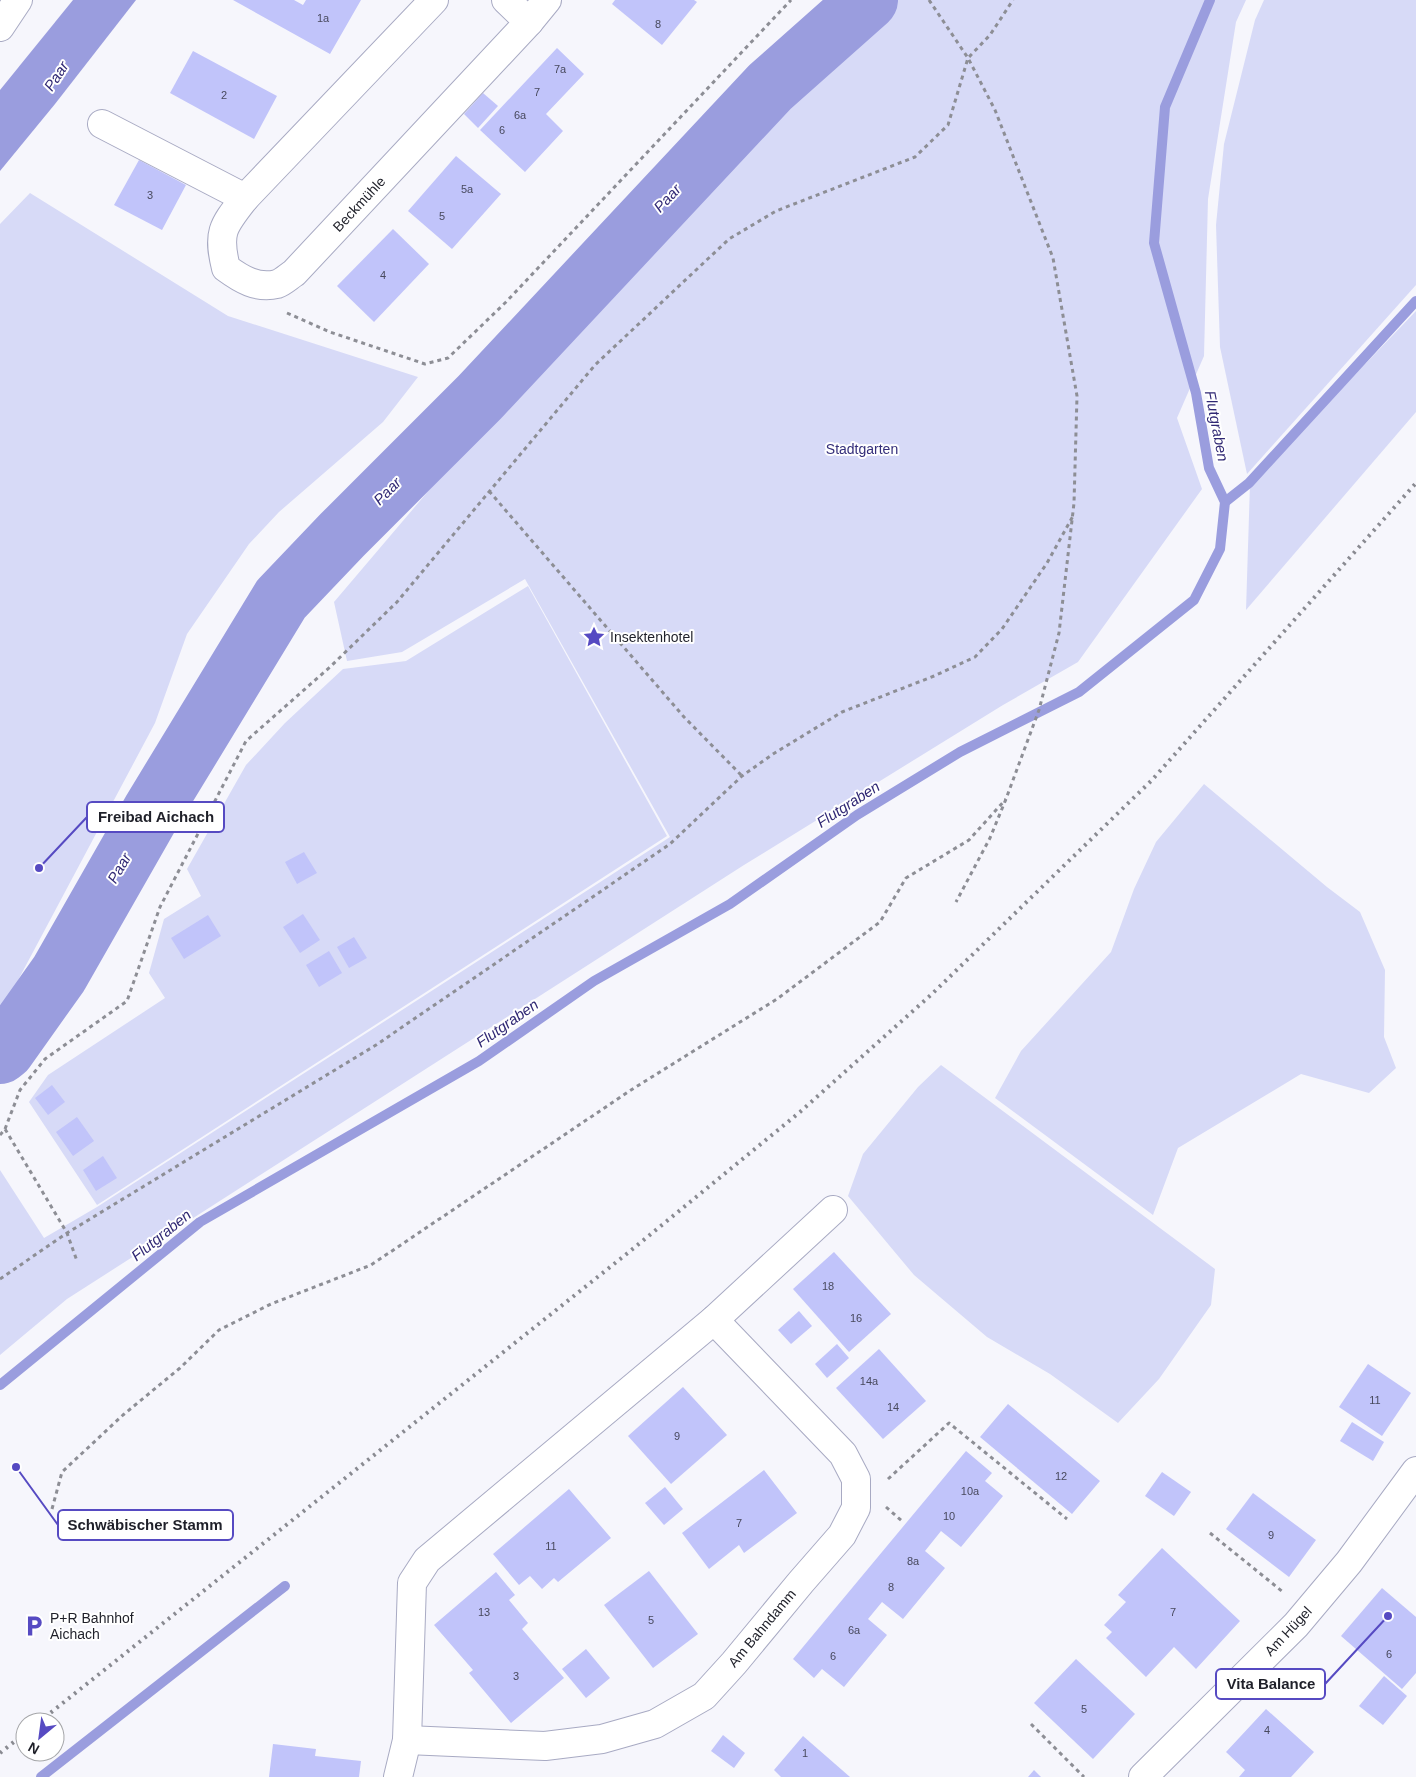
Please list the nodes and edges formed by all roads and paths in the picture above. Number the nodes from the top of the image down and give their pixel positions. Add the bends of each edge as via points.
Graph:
1 (18, 0) edge
2 (434, 0) edge
3 (506, 0) edge
4 (547, 0) edge
5 (791, 0) edge
6 (929, 0) edge
7 (1013, 0) edge
8 (530, 22) junction
9 (0, 27) edge
10 (968, 58) junction
11 (102, 124) dead end
12 (245, 198) junction
13 (263, 285) junction
14 (488, 491) junction
15 (1073, 516) junction
16 (742, 776) junction
17 (1006, 799) junction
18 (956, 902) dead end
19 (5, 1129) junction
20 (0, 1135) edge
21 (834, 1210) dead end
22 (68, 1233) junction
23 (77, 1261) dead end
24 (0, 1279) edge
25 (714, 1320) junction
26 (1416, 1471) edge
27 (856, 1508) junction
28 (52, 1509) dead end
29 (1067, 1519) dead end
30 (1210, 1533) dead end
31 (1307, 1611) junction
32 (1031, 1724) dead end
33 (407, 1740) junction
34 (398, 1777) edge
35 (1084, 1777) edge
36 (1143, 1777) edge

1 - 9 street
2 - 12 street
3 - 8 street
4 - 8 street, Beckmühle
5 - 13 path via 506,302 448,358 424,364 330,332 286,313 271,301
6 - 10 path
7 - 10 path via 990,34
8 - 13 street, Beckmühle via 294,273 279,283
10 - 14 path via 948,125 915,157 776,211 729,240 595,365
10 - 15 path via 995,110 1053,258 1077,396
11 - 12 street
12 - 13 street via 226,223 221,246 226,268 244,281
14 - 16 path via 684,718
14 - 19 path via 397,602 246,741 160,907 127,1001 45,1059 20,1090
15 - 16 path via 1047,563 1002,629 975,657 842,712
15 - 17 path via 1059,633 1039,710
16 - 22 path via 670,844 376,1045
17 - 18 path via 990,838
17 - 28 path via 969,840 906,878 880,922 777,999 631,1090 371,1265 271,1304 219,1330 62,1472
19 - 20 path
19 - 22 path
21 - 25 street
22 - 23 path
22 - 24 path
25 - 27 street, Am Bahndamm via 843,1454 856,1479
25 - 33 street via 427,1560 412,1583
26 - 31 street, Am Hügel via 1349,1562
27 - 29 path via 949,1423
27 - 33 street, Am Bahndamm via 842,1536 704,1696 654,1724 602,1739 545,1746
30 - 31 path
31 - 36 street, Am Hügel
32 - 35 path
33 - 34 street

